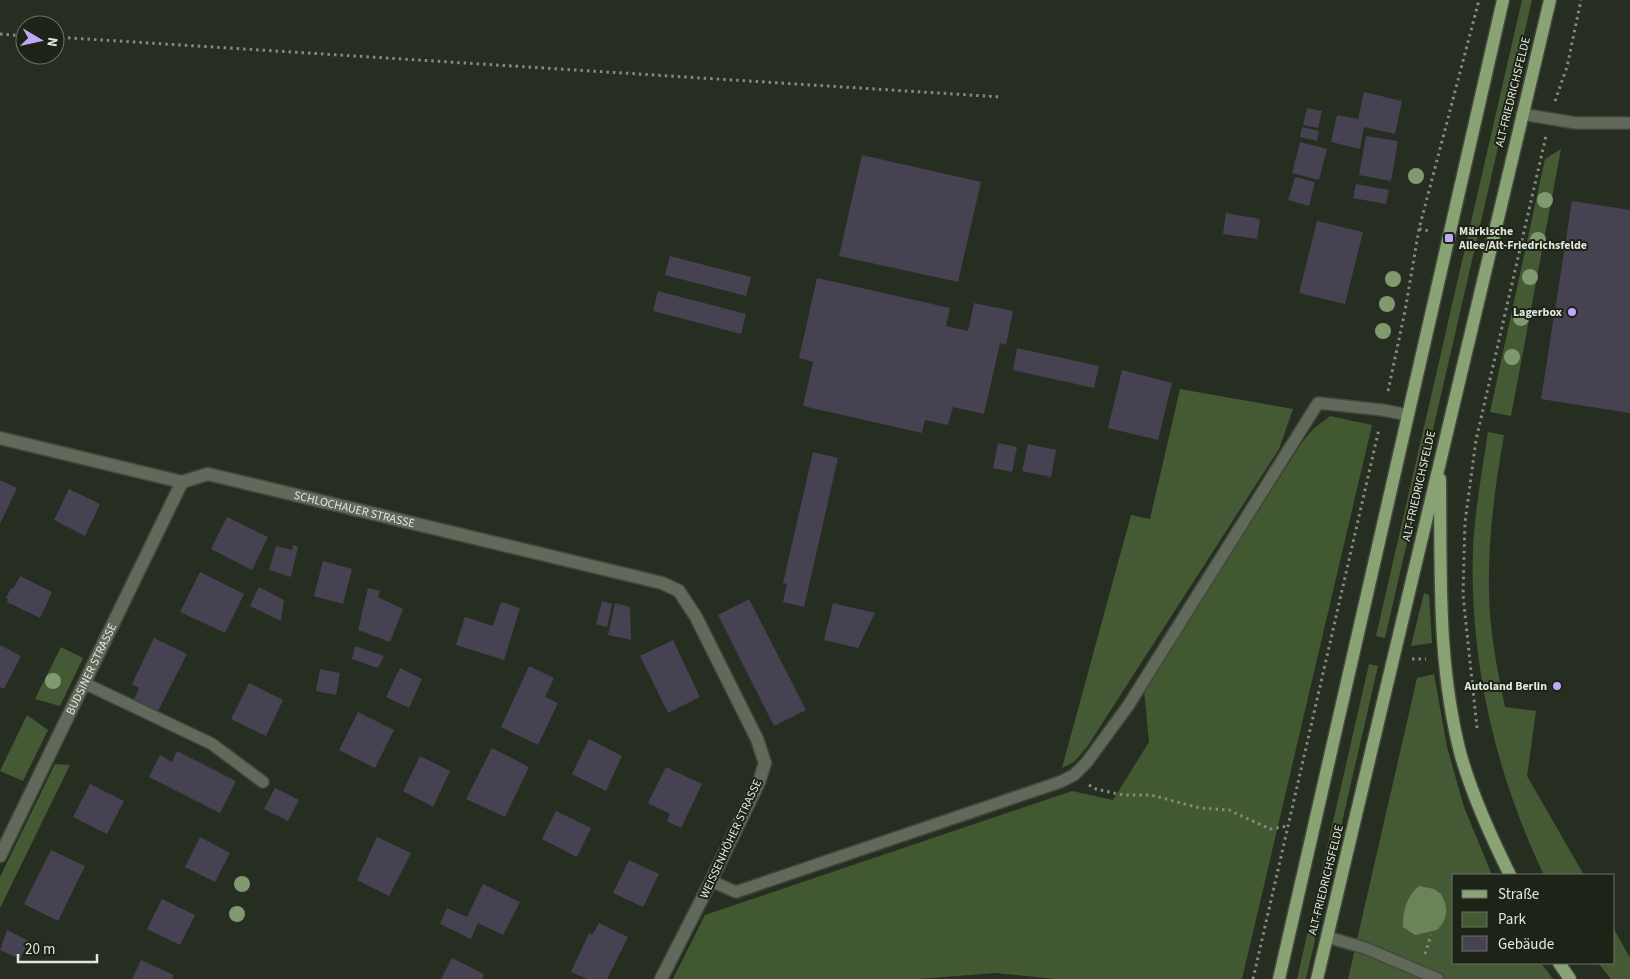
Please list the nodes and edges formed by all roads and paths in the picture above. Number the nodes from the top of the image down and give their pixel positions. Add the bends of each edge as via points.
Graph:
1 (1478, 0) edge
2 (1503, 0) edge
3 (1550, 0) edge
4 (1581, 0) edge
5 (0, 34) edge
6 (15, 35) edge
7 (65, 38) edge
8 (1001, 98) dead end
9 (1522, 114) junction
10 (1550, 120) junction
11 (1630, 123) edge
12 (1419, 229) junction
13 (1430, 231) dead end
14 (1383, 410) junction
15 (1408, 415) junction
16 (0, 438) edge
17 (1440, 457) junction
18 (182, 482) junction
19 (696, 616) joint
20 (1468, 654) dead end
21 (1406, 658) dead end
22 (1432, 658) dead end
23 (84, 683) junction
24 (1074, 775) junction
25 (263, 782) dead end
26 (1288, 826) junction
27 (0, 856) edge
28 (1510, 874) edge
29 (711, 882) junction
30 (1327, 937) junction
31 (1560, 964) edge
32 (661, 979) edge
33 (1253, 979) edge
34 (1279, 979) edge
35 (1317, 979) edge
36 (1438, 979) edge
37 (1569, 979) edge

1 - 12 path
2 - 15 main road, ALT-FRIEDRICHSFELDE
3 - 9 main road, ALT-FRIEDRICHSFELDE
4 - 10 path via 1567,68 1557,90
5 - 6 path
7 - 8 path
9 - 10 lane
9 - 17 main road, ALT-FRIEDRICHSFELDE
10 - 11 lane
10 - 20 path via 1476,440 1465,522 1463,595
12 - 13 path
12 - 14 path
14 - 15 lane
14 - 24 lane via 1318,403 1128,706
14 - 26 path
15 - 34 main road, ALT-FRIEDRICHSFELDE
16 - 18 street
17 - 28 main road via 1441,608 1446,676 1461,755 1486,827
17 - 30 main road, ALT-FRIEDRICHSFELDE
18 - 19 street, SCHLOCHAUER STRASSE via 208,474 662,583 679,591
18 - 23 street, BUDSINER STRASSE
19 - 29 street, WEISSENHÖHER STRASSE via 757,739 765,762 759,782
21 - 22 path
23 - 25 lane via 212,744
23 - 27 street, BUDSINER STRASSE
24 - 26 path via 1096,789 1123,795 1151,795 1200,808 1229,810 1270,829
24 - 29 lane via 736,892
26 - 33 path
29 - 32 street, WEISSENHÖHER STRASSE
30 - 35 main road, ALT-FRIEDRICHSFELDE
30 - 36 lane via 1365,948
31 - 37 main road

